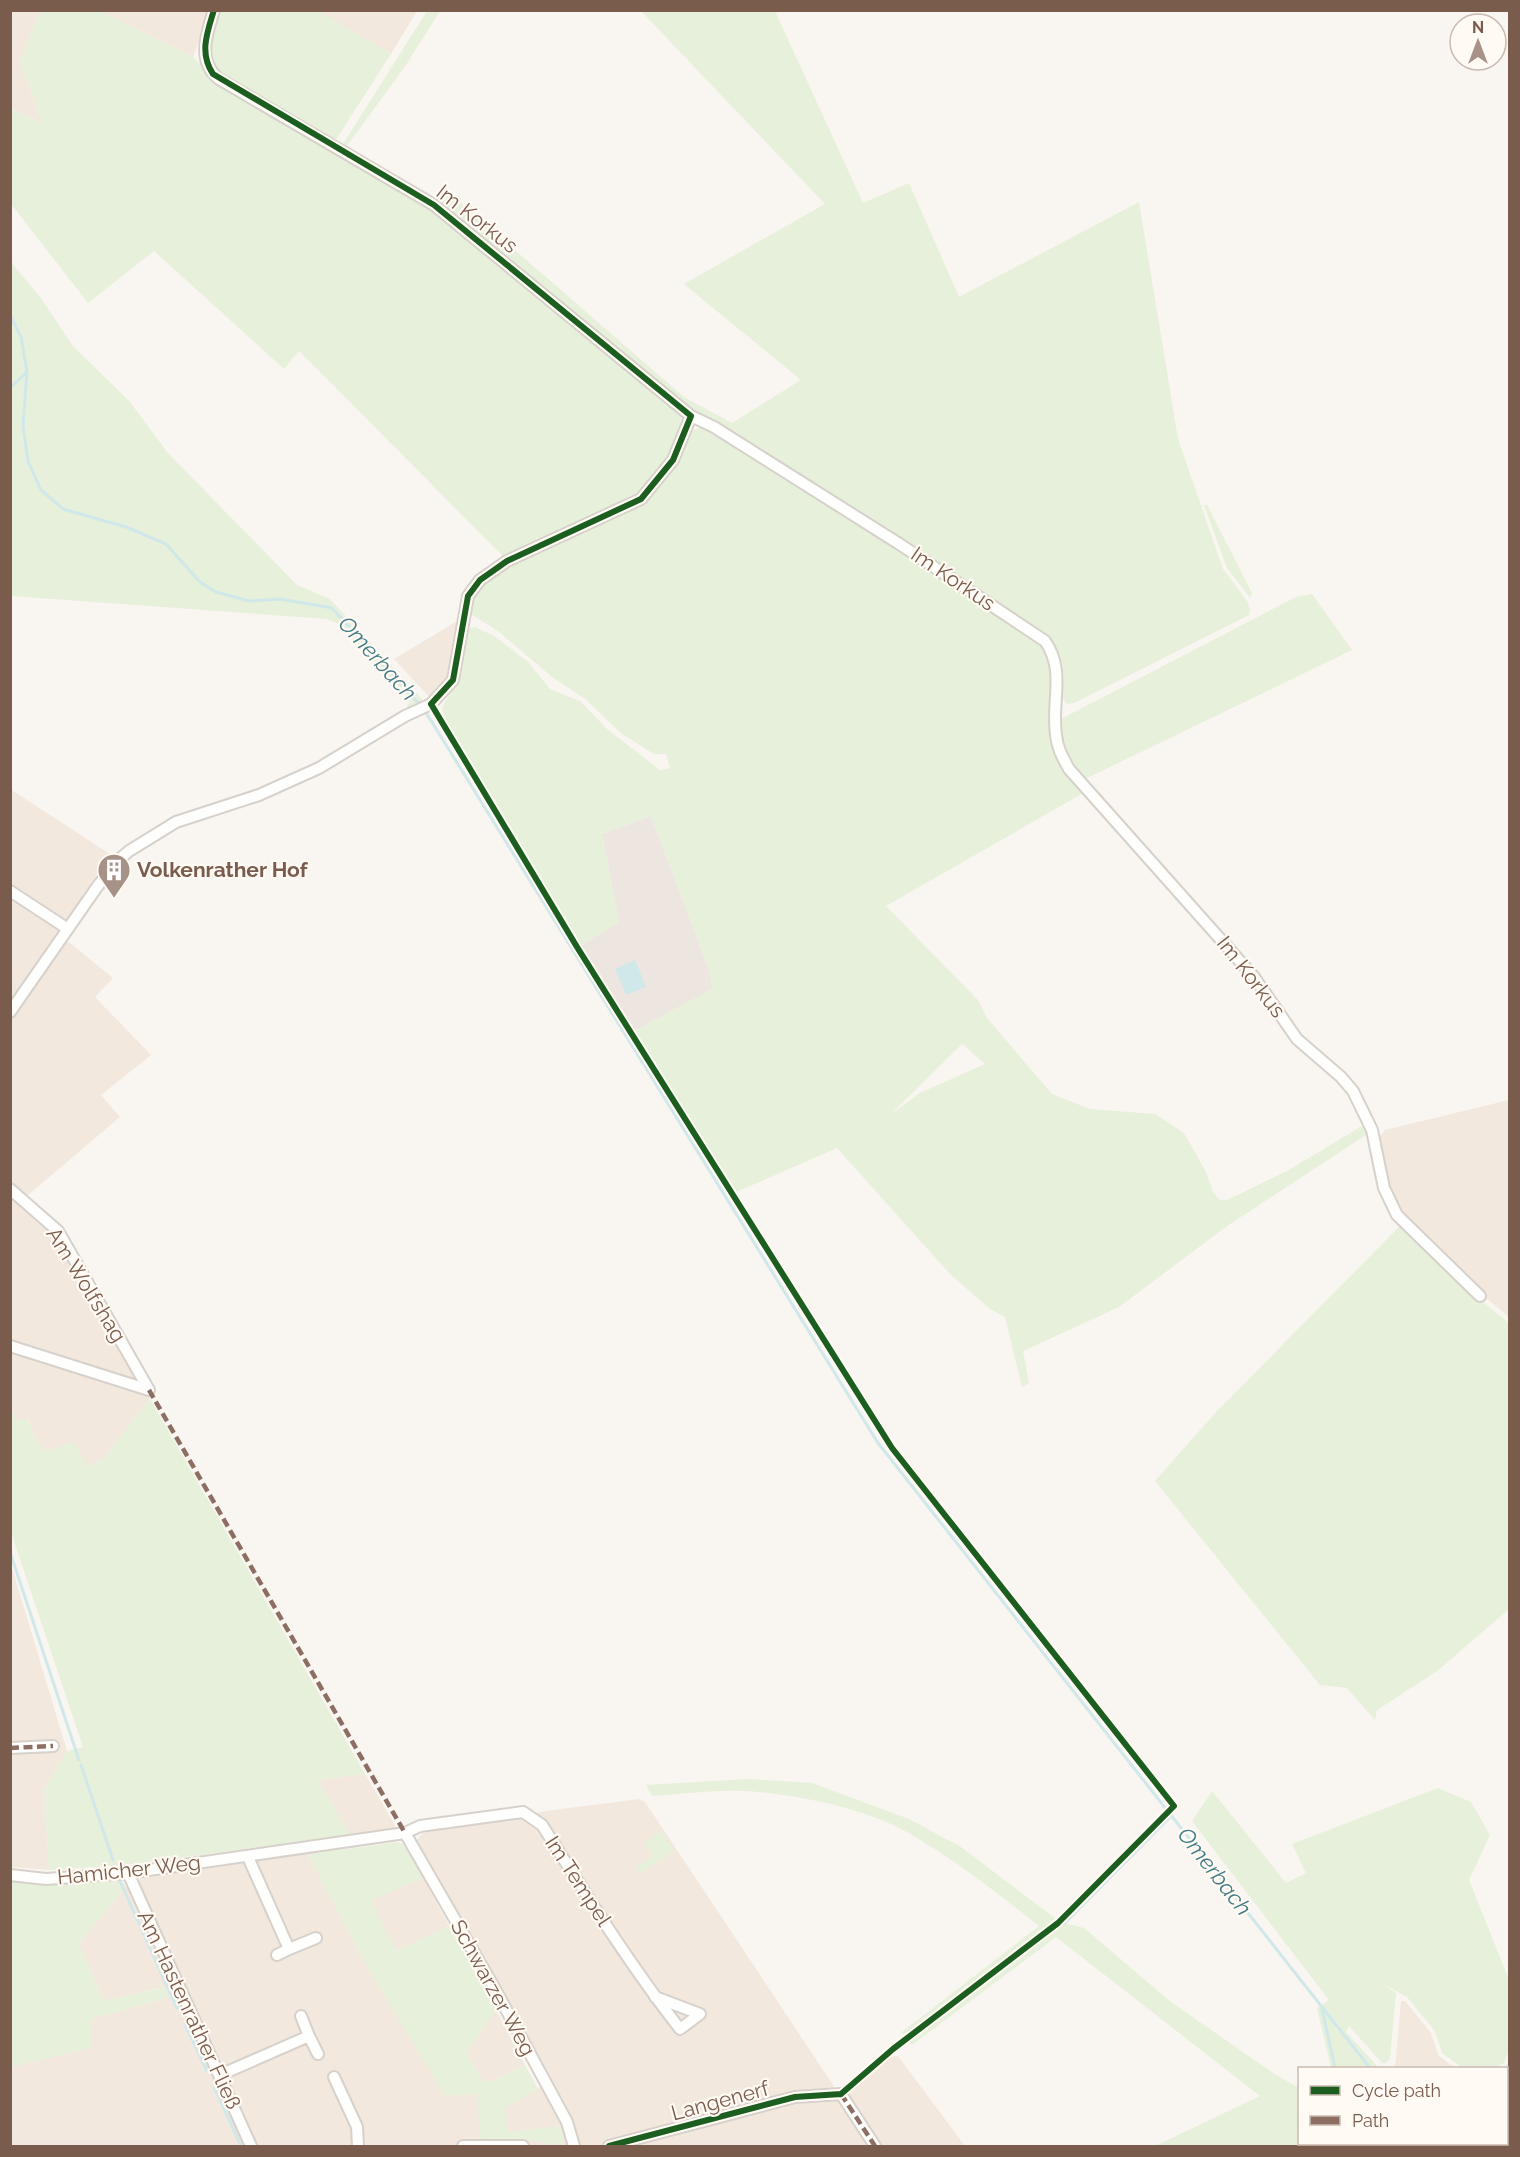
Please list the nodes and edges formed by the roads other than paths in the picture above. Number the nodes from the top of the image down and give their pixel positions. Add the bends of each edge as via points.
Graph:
1 (214, 10) edge
2 (691, 416) junction
3 (10, 891) edge
4 (68, 929) junction
5 (10, 1012) edge
6 (10, 1189) edge
7 (1480, 1296) dead end
8 (10, 1346) edge
9 (53, 1746) dead end
10 (10, 1748) edge
11 (405, 1833) junction
12 (248, 1857) junction
13 (128, 1873) junction
14 (10, 1875) edge
15 (316, 1938) dead end
16 (289, 1949) junction
17 (277, 1955) dead end
18 (655, 1997) dead end
19 (301, 2016) dead end
20 (309, 2036) junction
21 (318, 2054) dead end
22 (220, 2075) junction
23 (334, 2077) dead end
24 (251, 2146) edge
25 (358, 2146) edge
26 (463, 2146) edge
27 (523, 2146) edge
28 (574, 2146) edge
29 (609, 2146) edge
30 (876, 2146) edge

1 - 2 street, Im Korkus via 205,49 213,74 435,205
2 - 4 street via 673,460 641,499 507,561 480,580 468,596 453,680 422,709 319,768 259,795 176,822 129,851 116,862
2 - 7 street, Im Korkus via 901,544 1045,641 1057,667 1056,737 1069,769 1254,977 1297,1039 1353,1091 1372,1130 1384,1188 1397,1215
3 - 4 street
4 - 5 street
6 - 8 street, Am Wolfshag via 58,1232 149,1390
9 - 10 street
11 - 12 street, Hamicher Weg
11 - 18 street, Im Tempel via 420,1826 523,1812 542,1825
11 - 28 street, Schwarzer Weg via 567,2122
12 - 13 street, Hamicher Weg
12 - 16 street
13 - 14 street, Hamicher Weg via 46,1879
13 - 22 street, Am Hastenrather Fließ
15 - 16 street
16 - 17 street
19 - 20 street
20 - 21 street
20 - 22 street
22 - 24 street, Am Hastenrather Fließ
23 - 25 street via 357,2127
26 - 27 street
29 - 30 street, Langenerf via 795,2097 841,2094

